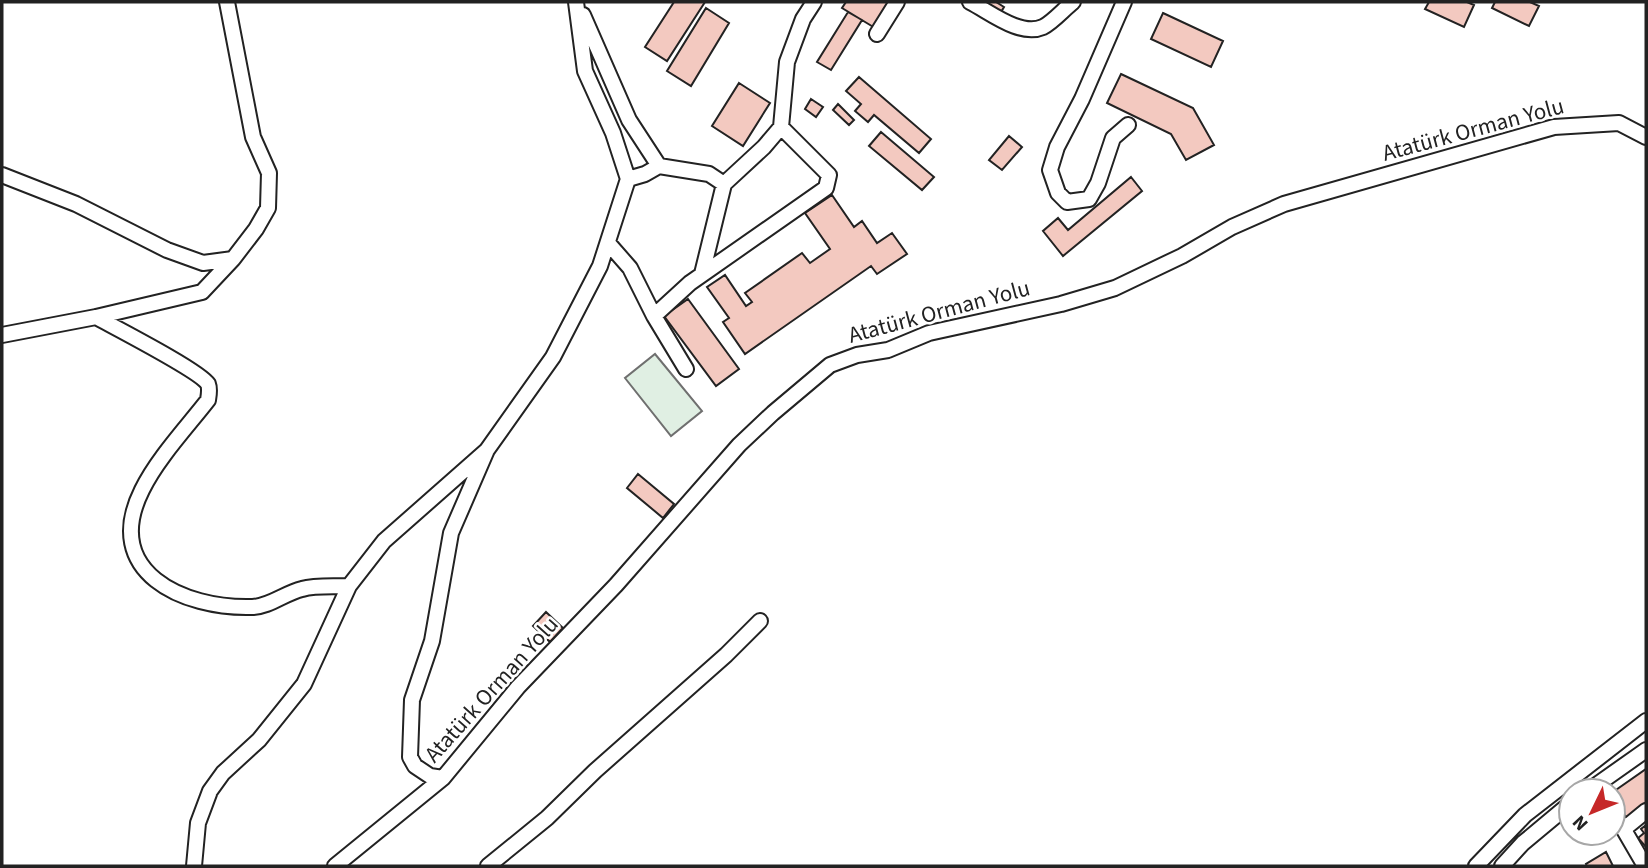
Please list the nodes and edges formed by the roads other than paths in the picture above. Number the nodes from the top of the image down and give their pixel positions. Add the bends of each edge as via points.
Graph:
1 (227, 2) edge
2 (576, 2) edge
3 (814, 2) edge
4 (897, 2) edge
5 (970, 2) edge
6 (1073, 2) edge
7 (1124, 2) edge
8 (877, 34) dead end
9 (1128, 125) dead end
10 (781, 127) junction
11 (1646, 137) edge
12 (659, 166) junction
13 (2, 175) edge
14 (628, 179) junction
15 (724, 184) junction
16 (608, 244) junction
17 (233, 259) junction
18 (702, 274) junction
19 (654, 316) junction
20 (96, 317) junction
21 (2, 335) edge
22 (687, 369) dead end
23 (487, 450) junction
24 (349, 586) junction
25 (760, 621) dead end
26 (1646, 721) edge
27 (1646, 750) edge
28 (1611, 777) edge
29 (443, 778) junction
30 (1646, 811) edge
31 (1557, 815) edge
32 (1627, 827) edge
33 (1627, 834) edge
34 (194, 866) edge
35 (335, 866) edge
36 (488, 866) edge
37 (1476, 866) edge
38 (1502, 866) edge
39 (1645, 866) edge

1 - 17 street via 253,136 269,173 268,208
2 - 12 street via 629,120
2 - 14 street via 585,71 614,133
3 - 10 street via 787,62
4 - 8 street
5 - 6 street via 1029,30 1044,27
7 - 9 street via 1050,170 1058,193 1067,202 1089,199 1112,138
10 - 15 street
10 - 18 street via 829,175 826,188
11 - 29 street, Atatürk Orman Yolu via 1619,122 1554,127 1284,204 1115,288 929,333 888,350 830,365 739,445 616,585 518,687
12 - 14 street
12 - 15 street via 709,174
13 - 17 street via 76,204 167,250 203,263
14 - 16 street
15 - 18 street
16 - 19 street via 630,268
16 - 23 street via 553,357
17 - 20 street via 202,292
18 - 19 street
19 - 22 street
20 - 21 street
20 - 24 street via 172,359 209,387 208,400 141,490 131,542 136,561 157,582 178,594 231,607 257,607 302,588
23 - 24 street via 384,541
23 - 29 street via 451,533 432,641 412,700 410,757 430,776
24 - 34 street via 304,684 210,791 198,823
25 - 36 street via 547,818
26 - 37 street via 1525,815
27 - 28 street
29 - 35 street, Atatürk Orman Yolu
30 - 32 street
31 - 38 street
33 - 39 street

